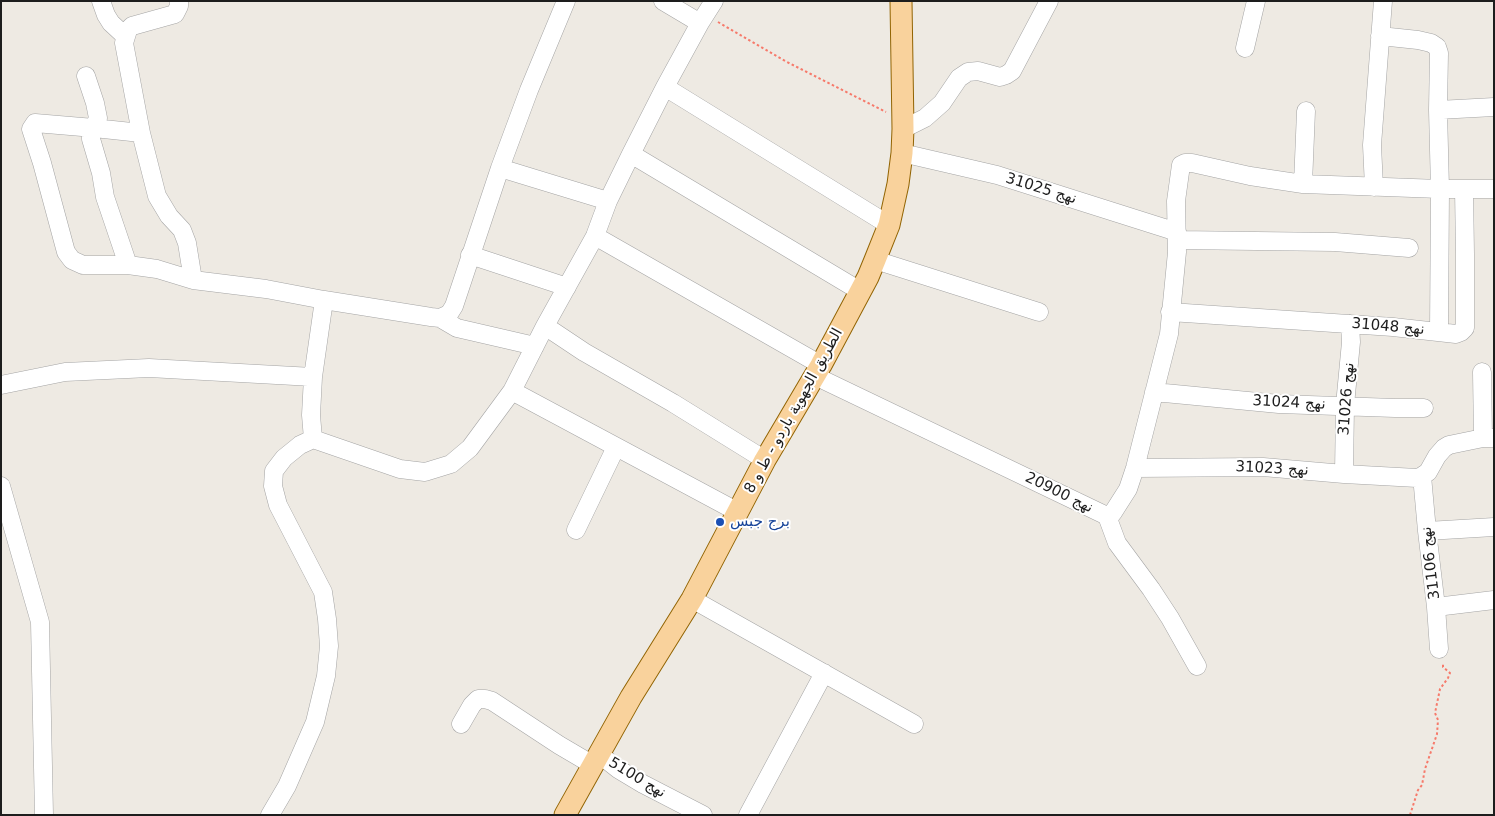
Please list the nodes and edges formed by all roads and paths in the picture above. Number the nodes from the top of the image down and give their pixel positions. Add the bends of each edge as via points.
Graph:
1 (101, 1) edge
2 (179, 1) edge
3 (566, 1) edge
4 (663, 1) edge
5 (901, 1) edge
6 (1049, 1) edge
7 (1256, 1) edge
8 (1383, 1) edge
9 (707, 13) edge
10 (125, 36) junction
11 (1380, 36) junction
12 (1245, 48) dead end
13 (86, 76) dead end
14 (665, 87) junction
15 (1494, 107) edge
16 (1438, 110) junction
17 (1306, 111) dead end
18 (903, 125) junction
19 (94, 128) junction
20 (141, 133) junction
21 (902, 153) junction
22 (630, 154) junction
23 (500, 168) junction
24 (1303, 184) junction
25 (1374, 187) junction
26 (1494, 188) edge
27 (1440, 189) junction
28 (1464, 189) junction
29 (608, 201) junction
30 (889, 225) junction
31 (595, 236) junction
32 (1177, 241) junction
33 (1409, 248) dead end
34 (470, 255) junction
35 (875, 260) junction
36 (128, 265) junction
37 (194, 280) junction
38 (567, 287) junction
39 (860, 291) junction
40 (324, 300) junction
41 (1039, 312) dead end
42 (1170, 312) junction
43 (440, 318) junction
44 (1350, 324) junction
45 (545, 326) junction
46 (1439, 332) junction
47 (535, 346) junction
48 (818, 370) junction
49 (1482, 372) dead end
50 (313, 377) junction
51 (1, 385) edge
52 (512, 391) junction
53 (1154, 392) junction
54 (1345, 405) junction
55 (1424, 408) dead end
56 (1488, 438) edge
57 (313, 439) junction
58 (616, 447) junction
59 (764, 460) junction
60 (1135, 468) junction
61 (1344, 474) junction
62 (1415, 476) junction
63 (1, 486) edge
64 (738, 512) junction
65 (1107, 516) junction
66 (1494, 527) edge
67 (576, 530) dead end
68 (1427, 531) junction
69 (692, 599) junction
70 (1494, 600) edge
71 (1436, 607) junction
72 (1439, 650) joint
73 (1197, 666) dead end
74 (824, 673) junction
75 (461, 724) dead end
76 (914, 724) dead end
77 (596, 760) junction
78 (44, 815) edge
79 (270, 815) edge
80 (564, 815) edge
81 (703, 815) edge
82 (748, 815) edge
83 (1410, 815) edge

1 - 10 street via 106,16
2 - 10 street via 175,14 132,26
3 - 23 street
4 - 9 street
5 - 18 main road, الطريق الجهوية باردو - ط و 8
6 - 18 street via 1012,70 1000,77 978,71 968,72 925,118
7 - 12 street
8 - 11 street
9 - 14 street
9 - 18 path via 785,61
10 - 20 street
11 - 16 street via 1418,40 1437,48 1440,64
11 - 25 street via 1372,144
13 - 19 street via 98,118
14 - 22 street
14 - 30 street
15 - 16 street
16 - 27 street
17 - 24 street
18 - 21 main road, الطريق الجهوية باردو - ط و 8
19 - 20 street
19 - 36 street via 91,139 105,197
19 - 36 street via 35,123 30,129 66,252 77,264
20 - 37 street via 158,196 169,216 182,230
21 - 30 main road, الطريق الجهوية باردو - ط و 8
21 - 32 street, نهج 31025 via 997,175
22 - 29 street
22 - 39 street
23 - 29 street
23 - 34 street
24 - 25 street
24 - 32 street, نهج 20900 via 1185,163 1181,166 1176,201
25 - 27 street
26 - 28 street
27 - 28 street
27 - 46 street
28 - 46 street, نهج 31048 via 1465,328 1456,334
29 - 31 street
30 - 35 main road, الطريق الجهوية باردو - ط و 8
31 - 38 street
31 - 48 street, نهج 20900
32 - 33 street, نهج 31025 via 1335,242
32 - 42 street, نهج 20900
34 - 38 street
34 - 43 street via 454,306 449,314
35 - 39 main road, الطريق الجهوية باردو - ط و 8
35 - 41 street
36 - 37 street via 157,269
37 - 40 street
38 - 45 street
39 - 48 main road, الطريق الجهوية باردو - ط و 8
40 - 43 street
40 - 50 street
42 - 44 street, نهج 31048
42 - 53 street, نهج 20900 via 1169,334
43 - 47 street via 457,328
44 - 46 street, نهج 31048
44 - 54 street, نهج 31026
45 - 47 street
45 - 59 street
47 - 52 street
48 - 59 main road, الطريق الجهوية باردو - ط و 8
48 - 65 street, نهج 20900
49 - 56 street
50 - 51 street via 149,368 65,372
50 - 57 street
52 - 57 street via 470,448 451,464 425,472 400,469
52 - 58 street
53 - 54 street, نهج 31024 via 1279,404
53 - 60 street, نهج 20900
54 - 55 street, نهج 31024
54 - 61 street, نهج 31026
56 - 62 street via 1449,445 1437,456 1428,472
57 - 79 street via 284,458 274,472 273,486 278,505 323,592 329,646 326,676 315,722 287,786
58 - 64 street
58 - 67 street
59 - 64 main road, الطريق الجهوية باردو - ط و 8
60 - 61 street, نهج 31023 via 1263,467
60 - 65 street, نهج 20900 via 1128,489 1111,515
61 - 62 street, نهج 31023
62 - 68 street, نهج 31106
63 - 78 street via 40,622
64 - 69 main road, الطريق الجهوية باردو - ط و 8
65 - 73 street via 1117,543 1151,588
66 - 68 street
68 - 71 street, نهج 31106
69 - 74 street
69 - 77 main road, الطريق الجهوية باردو - ط و 8 via 630,697
70 - 71 street
71 - 72 street, نهج 31106
72 - 83 path via 1443,666 1450,673 1440,689 1435,713 1437,734
74 - 76 street
74 - 82 street
75 - 77 street, نهج 5100 via 472,705 485,699 559,746
77 - 80 main road, الطريق الجهوية باردو - ط و 8
77 - 81 street, نهج 5100

